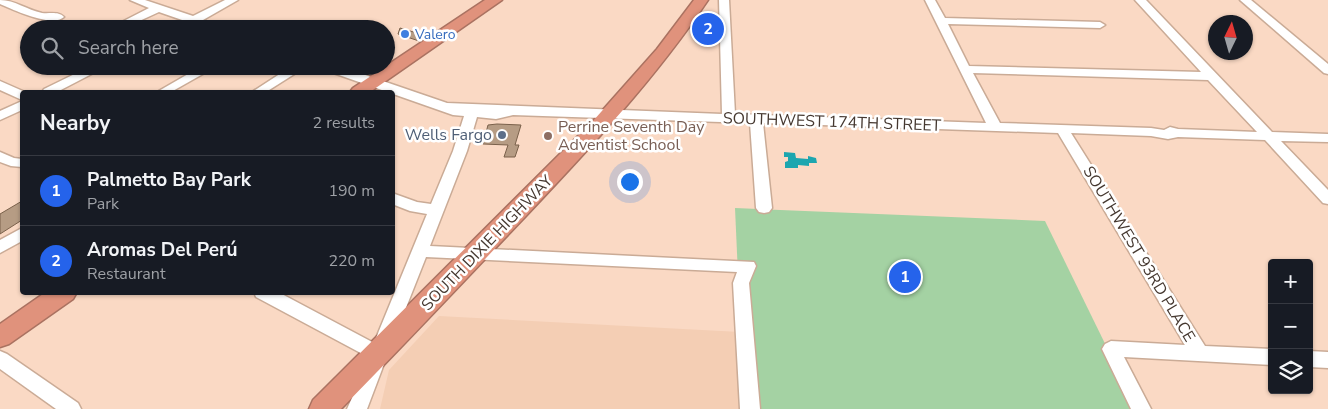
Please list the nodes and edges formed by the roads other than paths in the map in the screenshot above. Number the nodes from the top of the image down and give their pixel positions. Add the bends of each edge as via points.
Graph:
1 (233, 0) edge
2 (495, 0) edge
3 (701, 0) edge
4 (930, 0) edge
5 (1140, 0) edge
6 (1245, 0) edge
7 (141, 1) edge
8 (4, 2) edge
9 (722, 2) edge
10 (158, 8) junction
11 (59, 17) dead end
12 (132, 20) edge
13 (195, 20) joint
14 (941, 21) junction
15 (1100, 25) dead end
16 (395, 68) edge
17 (965, 69) junction
18 (1328, 70) edge
19 (83, 75) edge
20 (194, 75) edge
21 (286, 75) edge
22 (354, 75) edge
23 (385, 75) edge
24 (1212, 76) junction
25 (375, 82) junction
26 (0, 85) edge
27 (52, 90) edge
28 (167, 90) edge
29 (261, 90) edge
30 (362, 90) edge
31 (20, 95) edge
32 (20, 106) edge
33 (473, 111) junction
34 (610, 114) junction
35 (0, 116) edge
36 (729, 119) junction
37 (756, 120) junction
38 (995, 127) junction
39 (1062, 129) junction
40 (1269, 136) junction
41 (1328, 138) edge
42 (0, 156) edge
43 (20, 163) edge
44 (395, 199) edge
45 (1328, 199) edge
46 (764, 208) dead end
47 (436, 210) junction
48 (20, 235) edge
49 (0, 247) edge
50 (419, 252) junction
51 (476, 254) junction
52 (61, 295) edge
53 (268, 295) edge
54 (0, 337) edge
55 (379, 354) junction
56 (1200, 354) junction
57 (1268, 357) edge
58 (0, 359) edge
59 (1313, 359) edge
60 (1328, 360) edge
61 (71, 409) edge
62 (323, 409) edge
63 (347, 409) edge
64 (357, 409) edge
65 (750, 409) edge
66 (1141, 409) edge

1 - 13 street
2 - 16 highway
3 - 34 highway, SOUTH DIXIE HIGHWAY via 666,50
4 - 14 street
5 - 24 street
6 - 18 street
7 - 10 street
8 - 11 street via 40,16
9 - 36 street
10 - 12 street
10 - 13 street
14 - 15 street
14 - 17 street
17 - 24 street
17 - 38 street
19 - 27 street
20 - 28 street
21 - 29 street
22 - 25 street, SOUTHWEST 174TH STREET
23 - 25 highway
24 - 40 street
25 - 30 highway
25 - 33 street, SOUTHWEST 174TH STREET via 450,110
26 - 31 street
32 - 35 street
33 - 34 street, SOUTHWEST 174TH STREET via 496,115 513,111
33 - 47 street
34 - 36 street, SOUTHWEST 174TH STREET
34 - 51 highway, SOUTH DIXIE HIGHWAY
36 - 37 street, SOUTHWEST 174TH STREET
37 - 38 street, SOUTHWEST 174TH STREET
37 - 46 street
38 - 39 street, SOUTHWEST 174TH STREET
39 - 40 street, SOUTHWEST 174TH STREET
39 - 56 street, SOUTHWEST 93RD PLACE
40 - 41 street, SOUTHWEST 174TH STREET
40 - 45 street
42 - 43 street
44 - 47 street
47 - 50 street
48 - 49 street
50 - 51 street
50 - 55 street
51 - 55 highway, SOUTH DIXIE HIGHWAY
51 - 65 street via 748,266 742,283
52 - 54 highway
53 - 55 street
55 - 62 highway, SOUTH DIXIE HIGHWAY
55 - 64 street
56 - 57 street
56 - 66 street, SOUTHWEST 93RD PLACE via 1111,349
58 - 61 street
59 - 60 street
62 - 63 highway via 338,406

